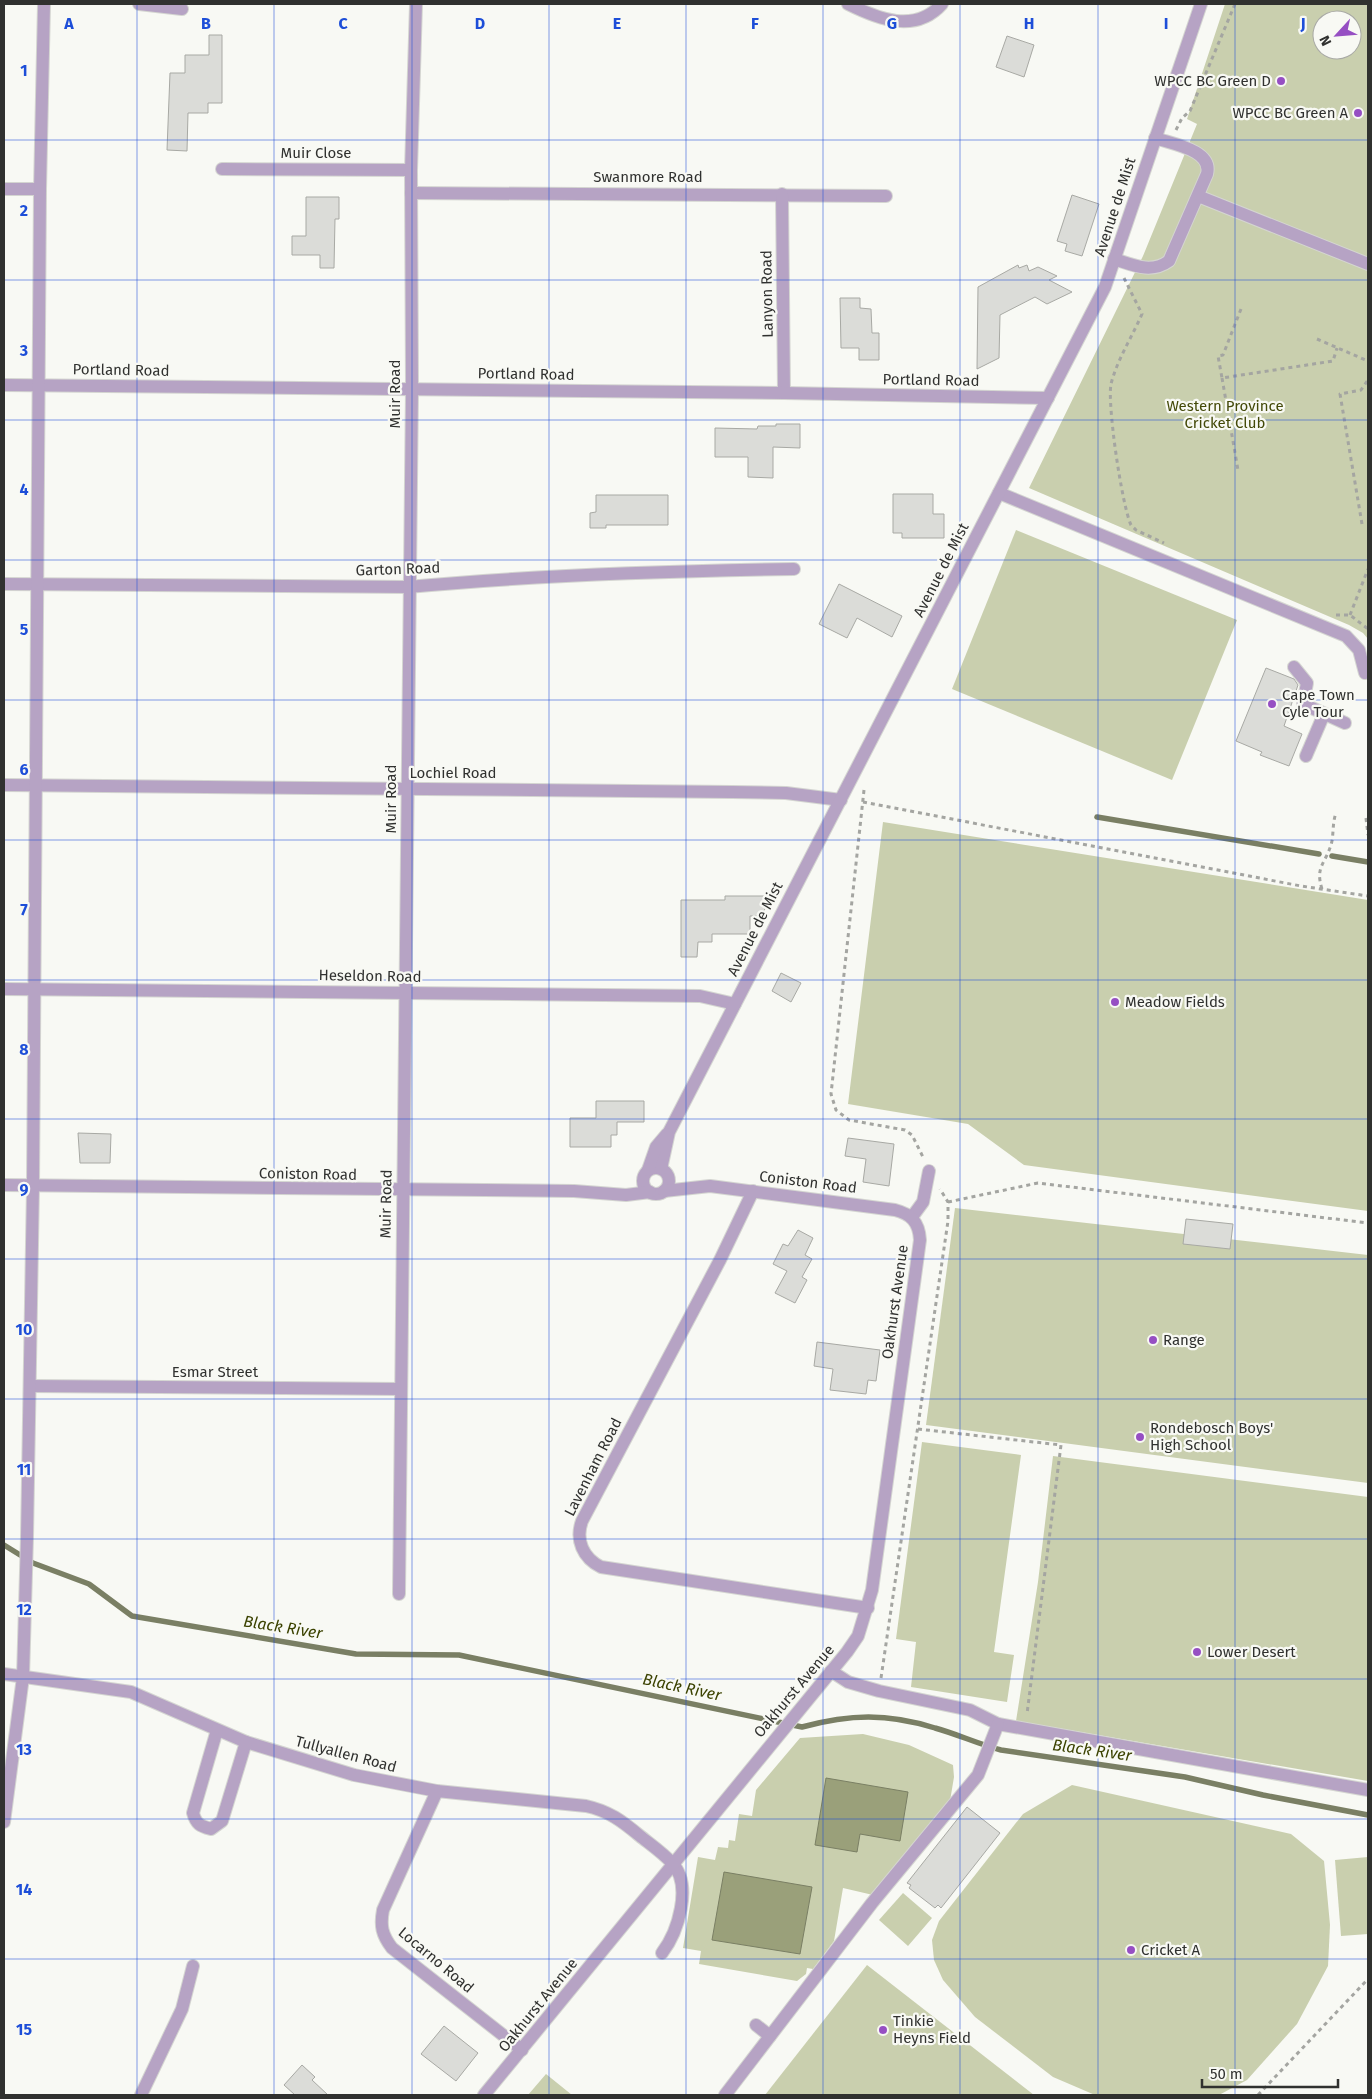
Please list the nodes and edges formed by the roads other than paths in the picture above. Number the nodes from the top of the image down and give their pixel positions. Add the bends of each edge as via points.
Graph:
1 (44, 4) edge
2 (139, 4) edge
3 (416, 4) edge
4 (848, 4) edge
5 (942, 4) edge
6 (1201, 4) edge
7 (182, 9) dead end
8 (1160, 140) junction
9 (222, 169) dead end
10 (411, 170) junction
11 (4, 188) edge
12 (40, 189) junction
13 (411, 193) junction
14 (782, 194) junction
15 (886, 196) dead end
16 (1198, 196) junction
17 (1114, 259) junction
18 (1368, 264) edge
19 (4, 385) edge
20 (40, 385) junction
21 (412, 389) junction
22 (784, 393) junction
23 (1048, 398) junction
24 (999, 493) junction
25 (794, 569) dead end
26 (4, 584) edge
27 (38, 585) junction
28 (408, 587) junction
29 (1294, 667) dead end
30 (1365, 673) dead end
31 (1324, 714) junction
32 (1345, 723) dead end
33 (1306, 756) dead end
34 (4, 785) edge
35 (36, 785) junction
36 (407, 789) junction
37 (841, 800) junction
38 (4, 989) edge
39 (34, 990) junction
40 (406, 993) junction
41 (735, 1004) junction
42 (930, 1171) road end
43 (655, 1174) junction
44 (4, 1185) edge
45 (33, 1186) junction
46 (698, 1186) junction
47 (664, 1190) junction
48 (402, 1191) junction
49 (753, 1191) junction
50 (650, 1192) junction
51 (611, 1193) junction
52 (912, 1218) junction
53 (30, 1386) junction
54 (401, 1390) junction
55 (399, 1594) dead end
56 (868, 1608) junction
57 (831, 1671) junction
58 (4, 1674) edge
59 (24, 1677) junction
60 (998, 1724) junction
61 (217, 1730) junction
62 (246, 1742) junction
63 (1368, 1790) edge
64 (437, 1791) junction
65 (4, 1822) edge
66 (674, 1864) junction
67 (662, 1953) dead end
68 (193, 1966) dead end
69 (756, 2026) dead end
70 (770, 2036) junction
71 (522, 2050) junction
72 (141, 2095) edge
73 (484, 2095) edge
74 (725, 2095) edge

1 - 12 street
2 - 7 street
3 - 10 street, Muir Road
4 - 5 street via 896,22 925,17
6 - 8 street, Avenue de Mist
8 - 16 street via 1196,153 1206,161 1208,171
8 - 17 street, Avenue de Mist
9 - 10 street, Muir Close
10 - 13 street, Muir Road
11 - 12 street
12 - 20 street
13 - 14 street, Swanmore Road
13 - 21 street, Muir Road
14 - 15 street, Swanmore Road
14 - 22 street, Lanyon Road
16 - 17 street via 1169,261 1145,269
16 - 18 street
17 - 23 street, Avenue de Mist via 1105,287
19 - 20 street, Portland Road
20 - 21 street, Portland Road
20 - 27 street
21 - 22 street, Portland Road
21 - 28 street, Muir Road
22 - 23 street, Portland Road
23 - 24 street, Avenue de Mist
24 - 30 street via 1346,636 1359,650
24 - 37 street, Avenue de Mist
25 - 28 street, Garton Road via 649,572
26 - 27 street, Garton Road
27 - 28 street, Garton Road
27 - 35 street
28 - 36 street, Muir Road
29 - 31 street via 1307,683 1303,704
31 - 32 street
31 - 33 street
34 - 35 street, Lochiel Road
35 - 36 street, Lochiel Road
35 - 39 street
36 - 37 street, Lochiel Road via 777,793
36 - 40 street, Muir Road
37 - 41 street, Avenue de Mist
38 - 39 street, Heseldon Road
39 - 40 street, Heseldon Road
39 - 45 street
40 - 41 street, Heseldon Road via 700,996
40 - 48 street, Muir Road
41 - 43 street, Avenue de Mist via 668,1132 656,1147
42 - 52 street via 923,1202
43 - 46 street, Coniston Road
43 - 47 street, Avenue de Mist via 668,1184
43 - 50 street via 644,1185
43 - 51 street, Coniston Road
44 - 45 street, Coniston Road
45 - 48 street, Coniston Road
45 - 53 street
46 - 47 street, Coniston Road
46 - 49 street, Coniston Road
47 - 50 street, Coniston Road
48 - 51 street, Coniston Road
48 - 54 street, Muir Road
49 - 52 street, Coniston Road via 895,1210
49 - 56 street, Lavenham Road via 582,1521 579,1528 583,1552 601,1567
50 - 51 street, Coniston Road via 634,1195
52 - 56 street, Oakhurst Avenue via 918,1226 920,1240
53 - 54 street, Esmar Street
53 - 59 street
54 - 55 street, Muir Road
56 - 57 street, Oakhurst Avenue via 858,1636
57 - 60 street via 848,1682 970,1710
57 - 66 street, Oakhurst Avenue
58 - 59 street, Tullyallen Road
59 - 61 street, Tullyallen Road via 131,1692
59 - 65 street
60 - 63 street
60 - 70 street via 978,1774 872,1903
61 - 62 street, Tullyallen Road
61 - 62 street via 193,1813 194,1820 202,1826 211,1829 222,1821
62 - 64 street, Tullyallen Road via 354,1776
64 - 66 street, Tullyallen Road via 598,1809 616,1816
64 - 71 street, Locarno Road via 383,1910 380,1924 383,1936 392,1948
66 - 67 street via 680,1879 680,1914 672,1940
66 - 71 street, Oakhurst Avenue
68 - 72 street via 182,2009
69 - 70 street
70 - 74 street
71 - 73 street, Oakhurst Avenue

